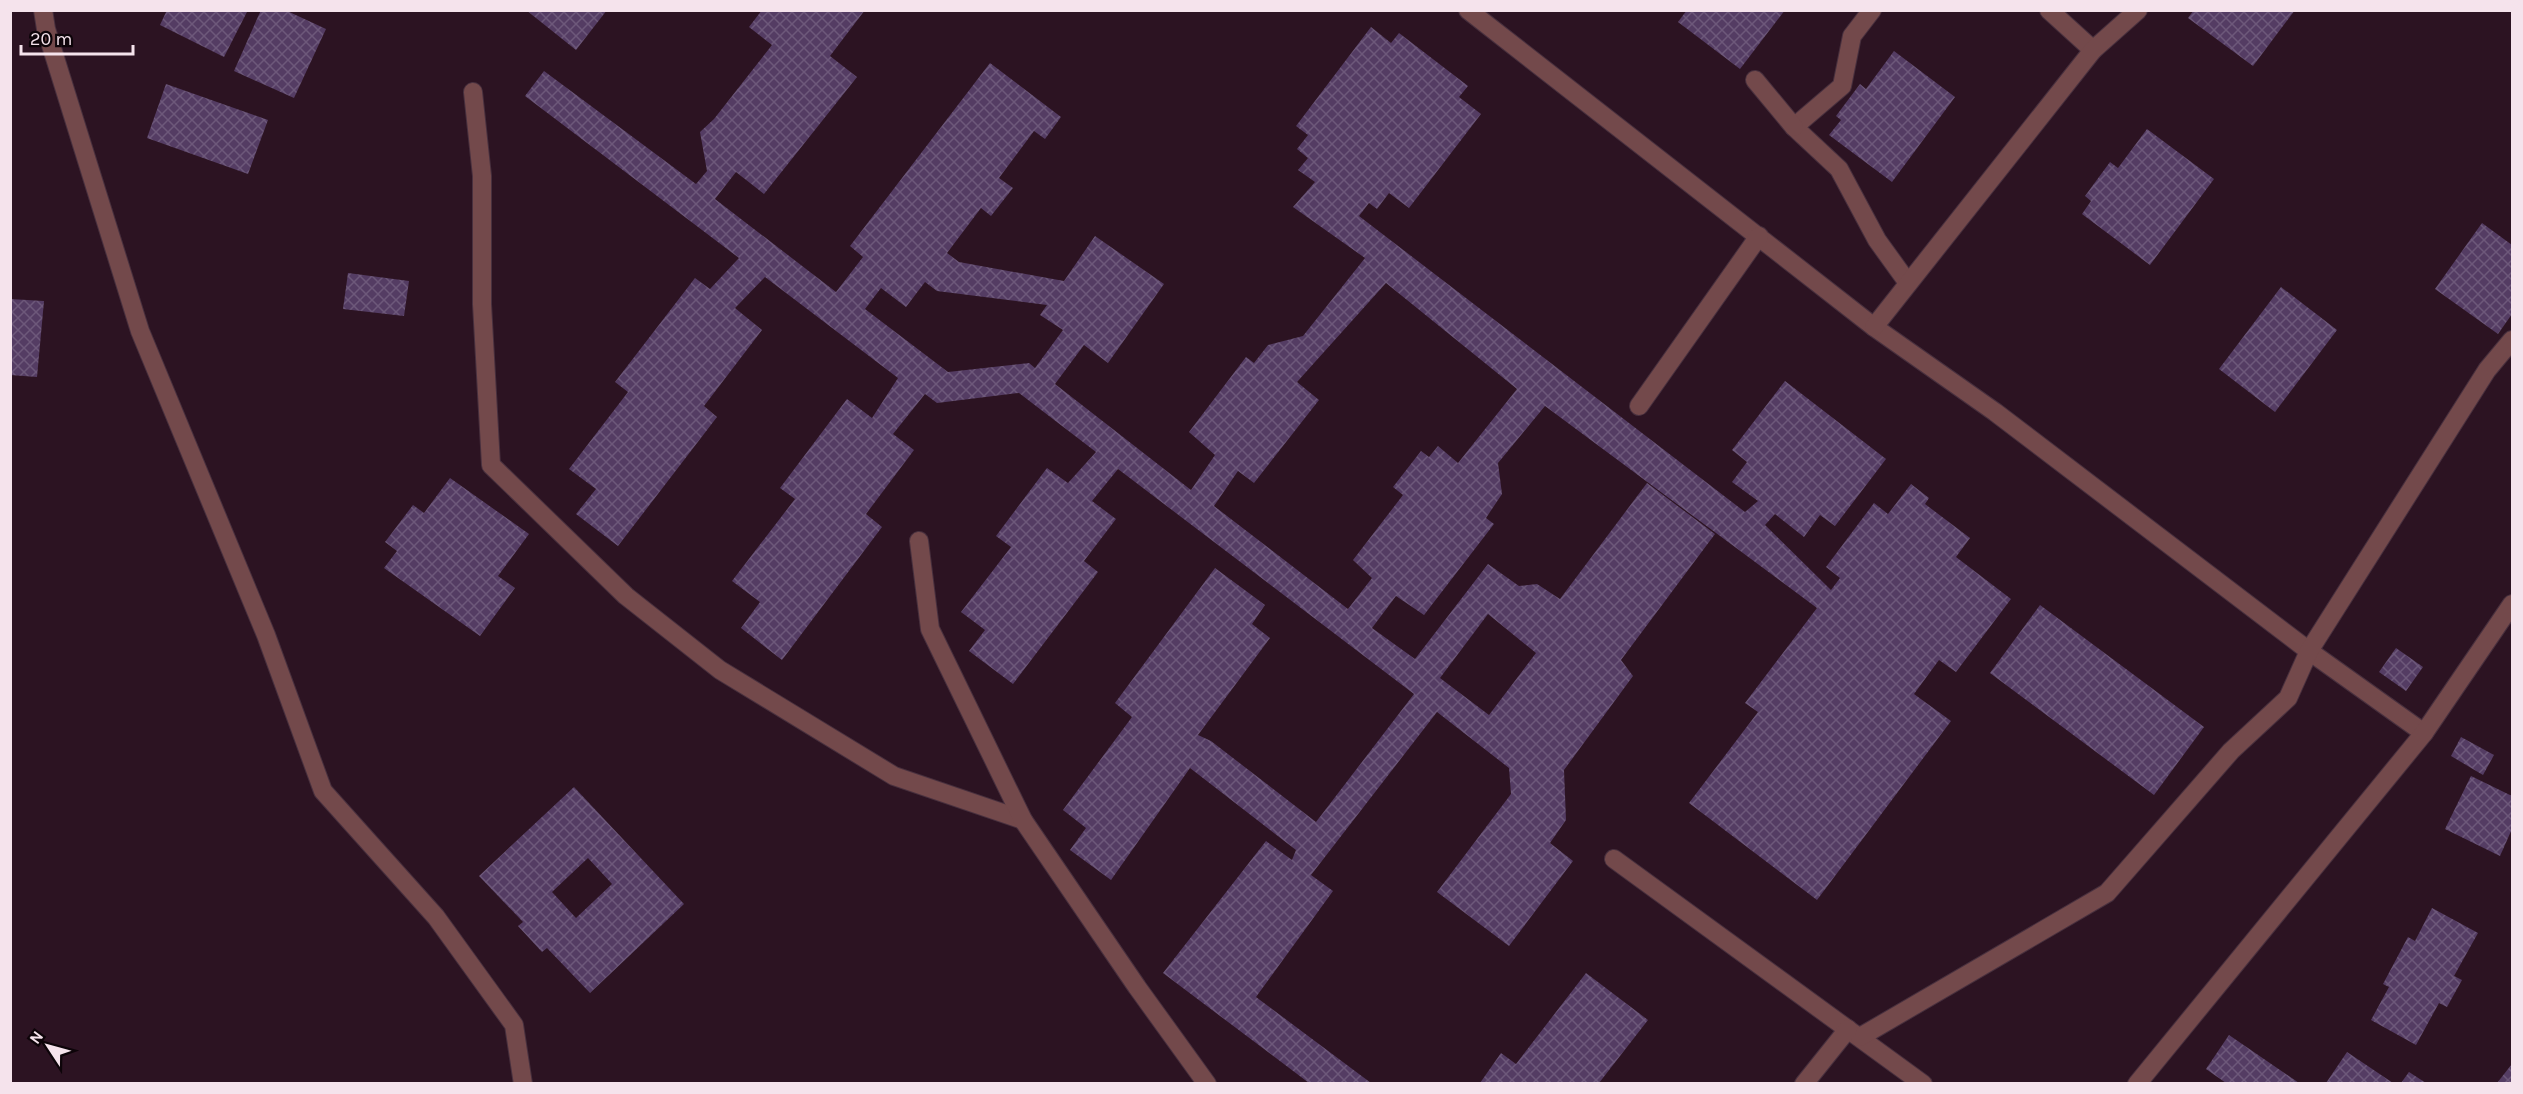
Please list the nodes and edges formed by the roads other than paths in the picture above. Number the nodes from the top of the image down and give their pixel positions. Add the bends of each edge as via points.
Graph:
1 (43, 10) edge
2 (1468, 10) edge
3 (1872, 10) edge
4 (2049, 10) edge
5 (2138, 10) edge
6 (2093, 50) junction
7 (1755, 80) dead end
8 (473, 92) dead end
9 (1794, 127) junction
10 (1759, 236) junction
11 (1908, 283) junction
12 (1874, 327) junction
13 (2512, 340) edge
14 (1639, 406) dead end
15 (919, 541) dead end
16 (2512, 604) edge
17 (2309, 651) junction
18 (2424, 733) junction
19 (1023, 820) junction
20 (1614, 859) dead end
21 (1854, 1033) junction
22 (523, 1083) edge
23 (1207, 1083) edge
24 (1804, 1083) edge
25 (1923, 1083) edge
26 (2137, 1083) edge

1 - 22 street via 140,331 266,635 324,792 435,917 514,1025
2 - 10 street
3 - 9 street via 1852,36 1842,86
4 - 6 street
5 - 6 street
6 - 11 street
7 - 9 street
8 - 19 street via 482,176 491,465 626,596 720,670 894,776
9 - 11 street via 1839,169 1877,240
10 - 12 street
10 - 14 street
11 - 12 street
12 - 17 street via 1995,412
13 - 17 street via 2487,370
15 - 19 street via 930,630
16 - 18 street
17 - 18 street
17 - 21 street via 2288,698 2231,751 2107,893
18 - 26 street
19 - 23 street
20 - 21 street
21 - 24 street
21 - 25 street

